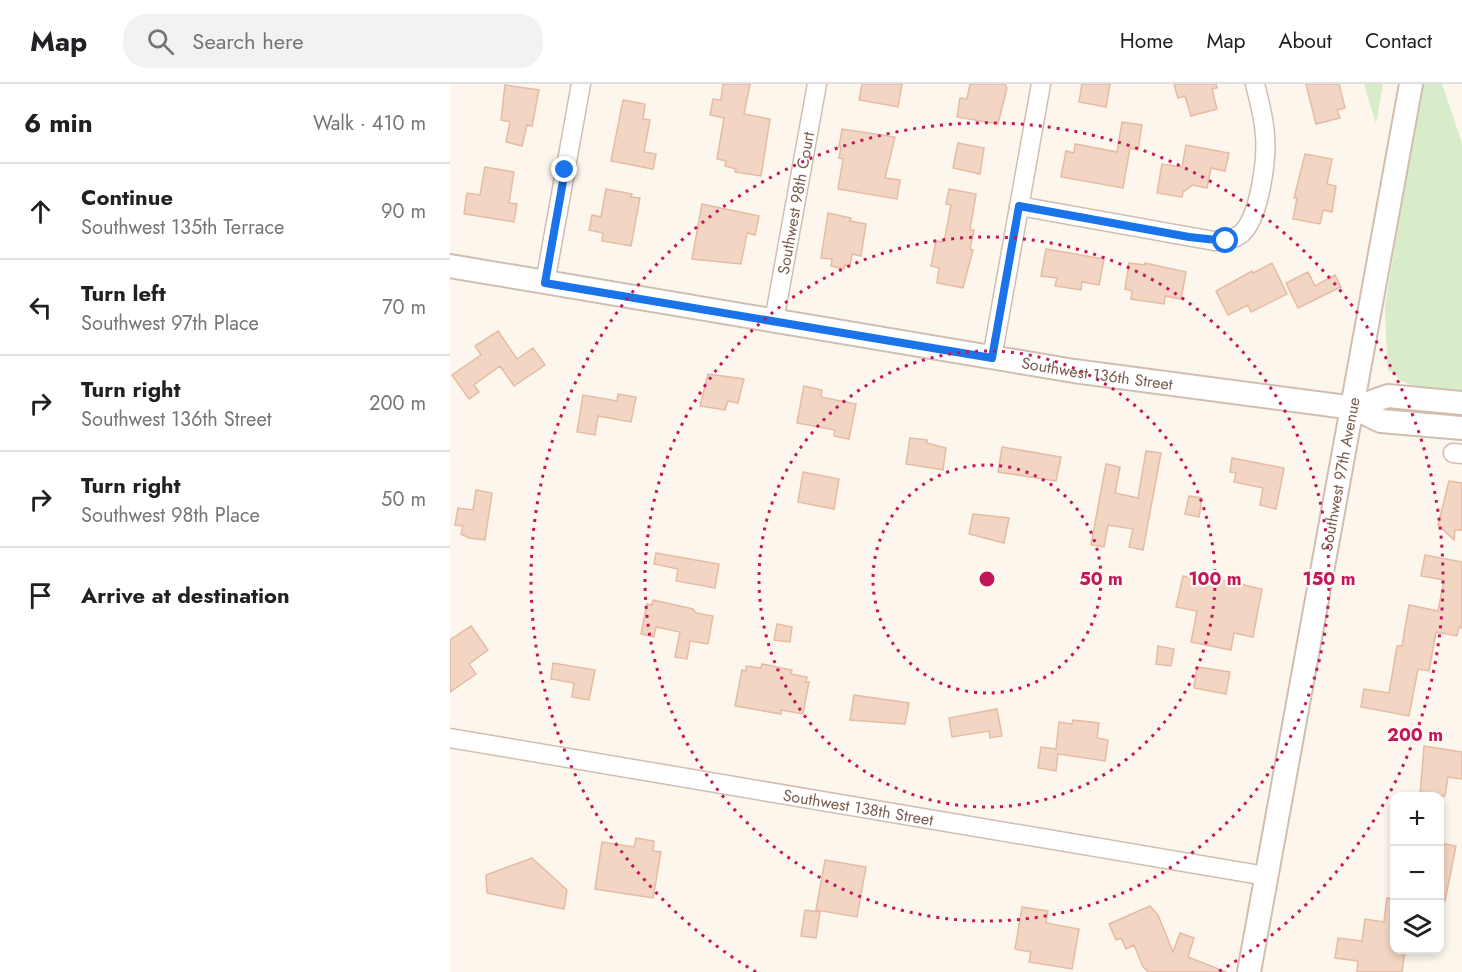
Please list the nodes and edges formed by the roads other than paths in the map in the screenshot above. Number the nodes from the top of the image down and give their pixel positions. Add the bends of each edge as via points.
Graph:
1 (580, 84) edge
2 (817, 84) edge
3 (1041, 84) edge
4 (1255, 84) edge
5 (1411, 84) edge
6 (1019, 206) junction
7 (450, 266) edge
8 (545, 283) junction
9 (774, 321) junction
10 (992, 358) junction
11 (1462, 403) edge
12 (1354, 408) junction
13 (1462, 428) edge
14 (450, 738) edge
15 (1266, 876) junction
16 (1249, 972) edge

1 - 8 street
2 - 9 street, Southwest 98th Court
3 - 6 street
4 - 6 street via 1266,138 1258,197 1248,226 1235,238 1214,241
5 - 12 street, Southwest 97th Avenue
6 - 10 street
7 - 8 street, Southwest 136th Street
8 - 9 street, Southwest 136th Street
9 - 10 street, Southwest 136th Street
10 - 12 street, Southwest 136th Street
11 - 12 street, Southwest 136th Street via 1388,396
12 - 13 street, Southwest 136th Street via 1381,421
12 - 15 street, Southwest 97th Avenue
14 - 15 street, Southwest 138th Street
15 - 16 street, Southwest 97th Avenue

